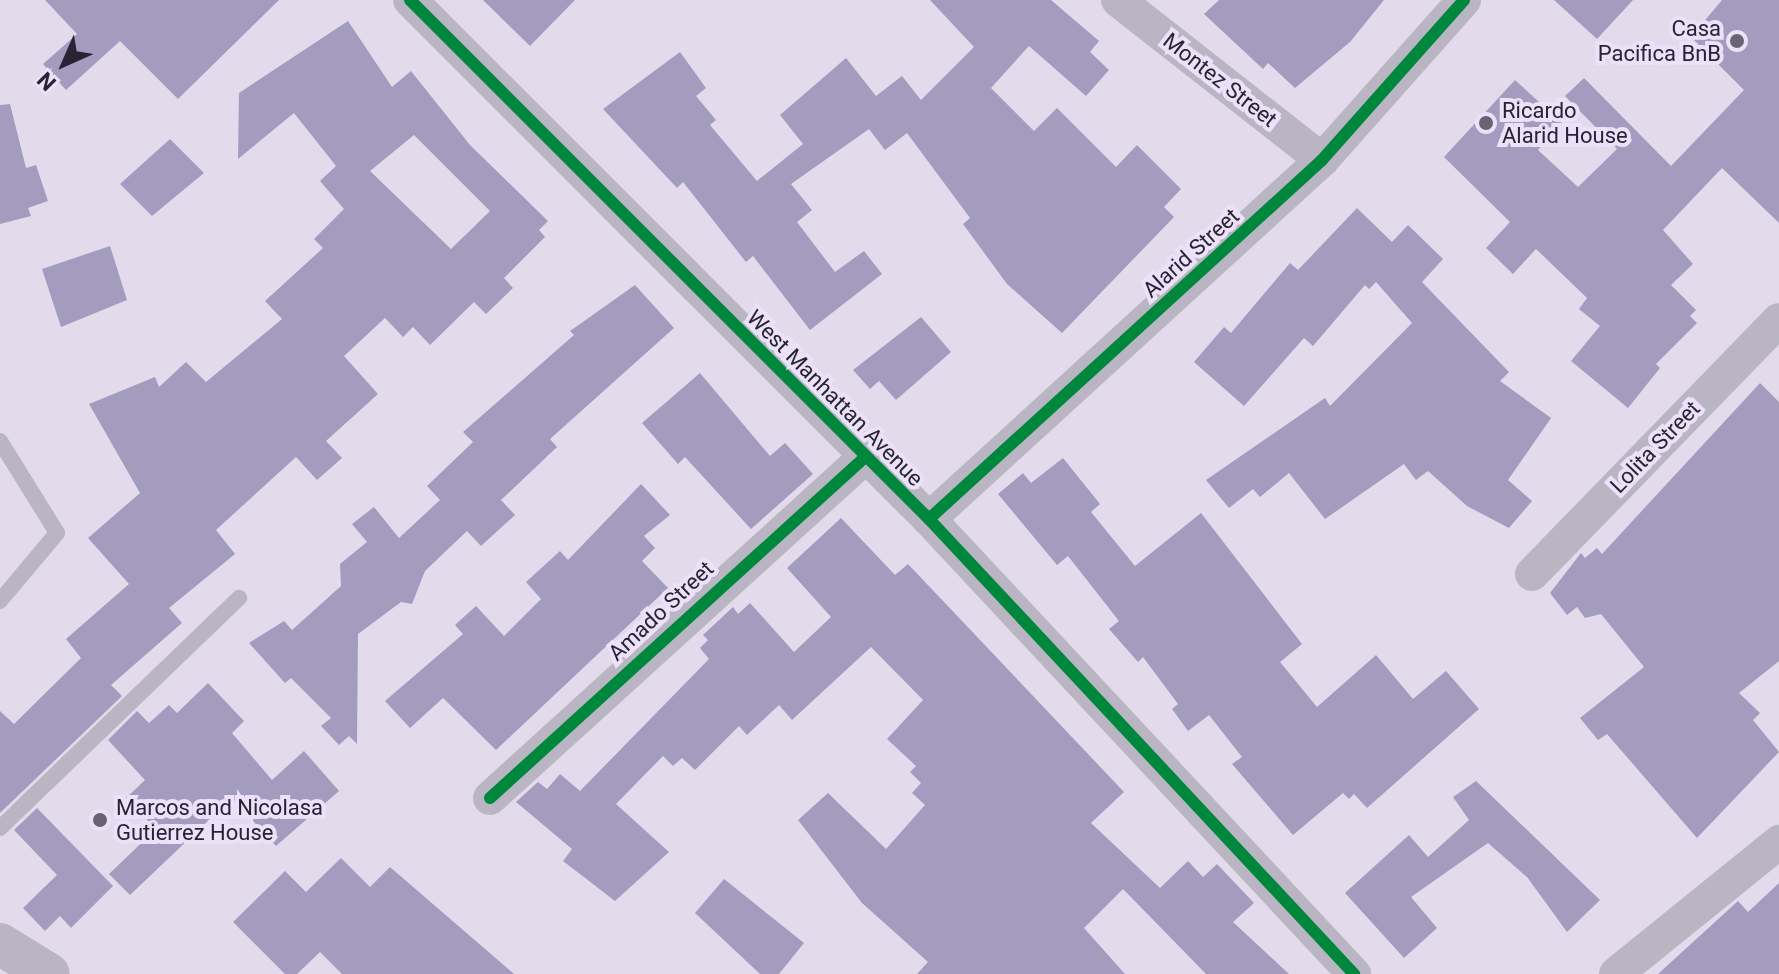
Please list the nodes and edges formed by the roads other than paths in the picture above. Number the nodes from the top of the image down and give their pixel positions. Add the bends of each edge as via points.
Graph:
1 (410, 0) edge
2 (1118, 0) edge
3 (1464, 0) edge
4 (1322, 160) junction
5 (1779, 320) edge
6 (0, 441) edge
7 (864, 458) junction
8 (929, 519) junction
9 (1532, 574) dead end
10 (239, 598) dead end
11 (0, 601) edge
12 (490, 798) dead end
13 (0, 828) edge
14 (1779, 842) edge
15 (0, 944) edge
16 (49, 974) edge
17 (1354, 974) edge
18 (1616, 974) edge

1 - 7 street, West Manhattan Avenue
2 - 4 street, Montez Street
3 - 4 street, Alarid Street
4 - 8 street, Alarid Street
5 - 9 street, Lolita Street
6 - 11 lane via 57,533
7 - 8 street, West Manhattan Avenue
7 - 12 street, Amado Street
8 - 17 street, West Manhattan Avenue
10 - 13 lane
14 - 18 street
15 - 16 street

